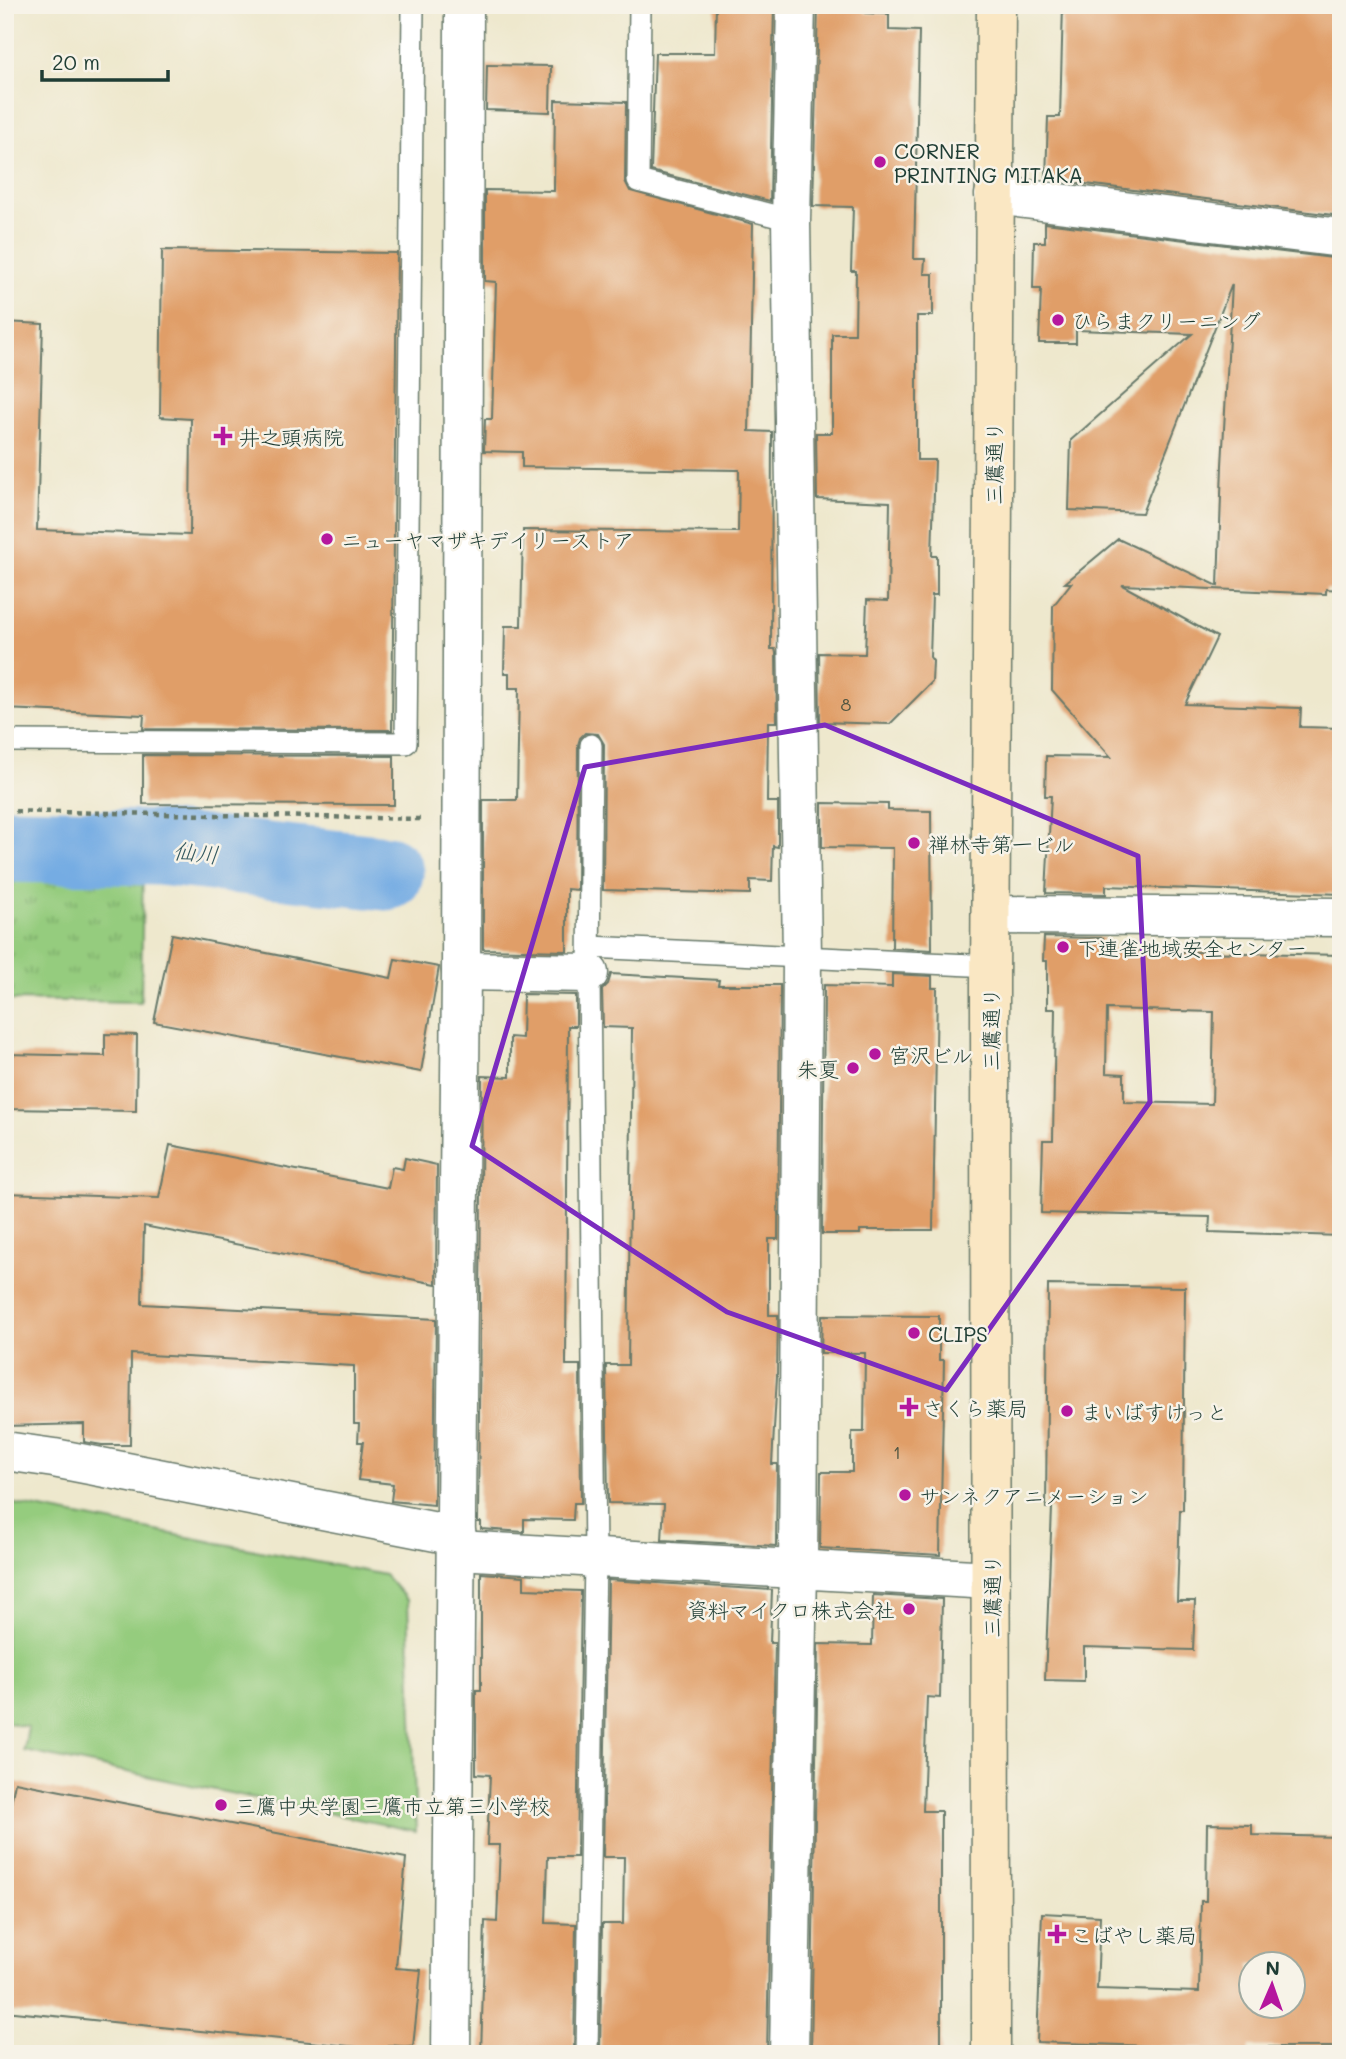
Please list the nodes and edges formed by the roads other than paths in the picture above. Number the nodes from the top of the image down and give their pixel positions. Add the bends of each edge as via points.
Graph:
1 (413, 5) edge
2 (464, 5) edge
3 (640, 5) edge
4 (796, 5) edge
5 (996, 5) edge
6 (994, 195) junction
7 (791, 220) junction
8 (1341, 238) edge
9 (5, 741) edge
10 (591, 746) dead end
11 (991, 915) junction
12 (1341, 917) edge
13 (802, 957) junction
14 (589, 960) junction
15 (991, 966) junction
16 (461, 971) junction
17 (5, 1451) edge
18 (457, 1544) junction
19 (595, 1558) junction
20 (798, 1569) junction
21 (991, 1580) junction
22 (996, 2053) edge
23 (452, 2054) edge
24 (587, 2054) edge
25 (789, 2054) edge

1 - 9 lane via 406,743
2 - 16 street
3 - 7 lane via 638,181
4 - 7 street
5 - 6 main road, 三鷹通り
6 - 8 street
6 - 11 main road, 三鷹通り
7 - 13 street
10 - 14 lane
11 - 12 street
11 - 15 main road, 三鷹通り
13 - 14 lane
13 - 15 lane
13 - 20 street
14 - 16 street
14 - 19 lane
15 - 21 main road, 三鷹通り
16 - 18 street
17 - 18 street
18 - 19 street
18 - 23 street
19 - 20 street
19 - 24 lane
20 - 21 street
20 - 25 street
21 - 22 main road, 三鷹通り

